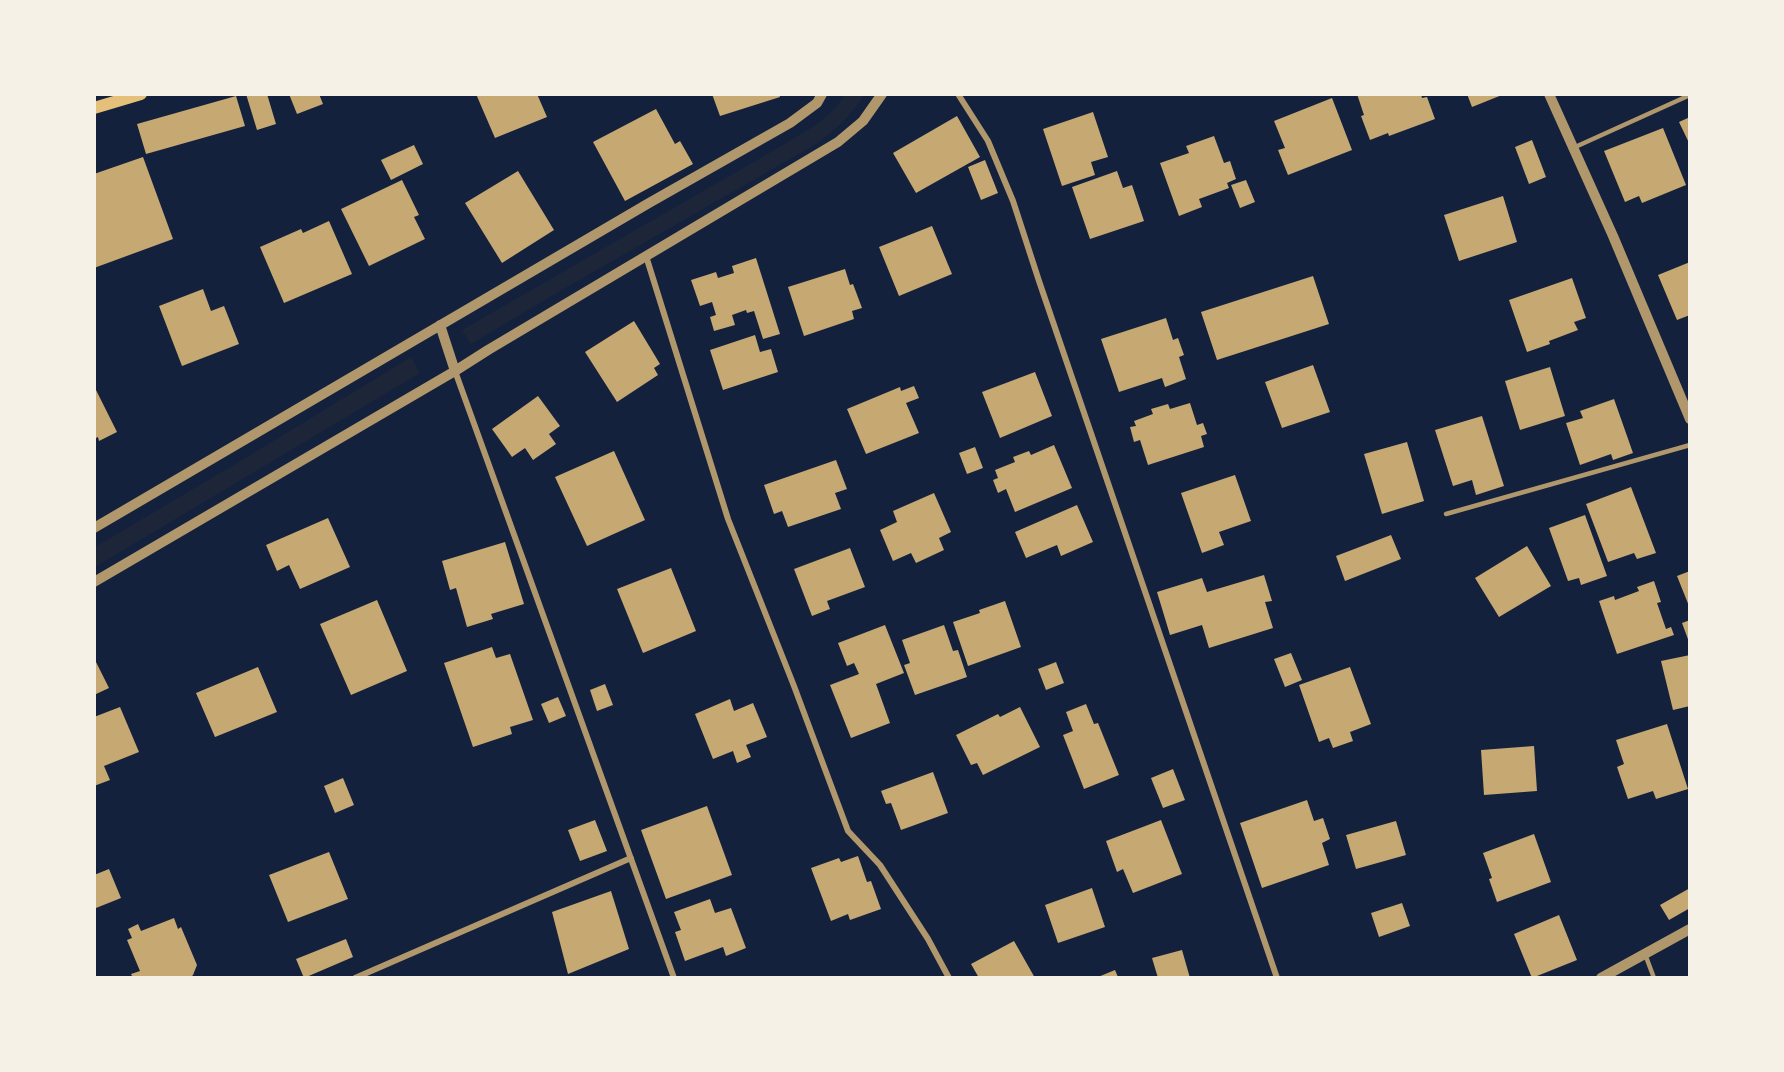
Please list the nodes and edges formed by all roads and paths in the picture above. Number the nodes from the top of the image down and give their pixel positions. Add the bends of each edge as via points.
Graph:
1 (141, 94) edge
2 (822, 94) edge
3 (882, 94) edge
4 (958, 94) edge
5 (1549, 94) edge
6 (1689, 95) edge
7 (94, 108) edge
8 (1573, 148) junction
9 (646, 256) junction
10 (440, 325) junction
11 (455, 371) junction
12 (1689, 419) edge
13 (1689, 445) edge
14 (1446, 514) dead end
15 (94, 528) edge
16 (94, 582) edge
17 (631, 858) junction
18 (1689, 929) edge
19 (1646, 954) junction
20 (355, 978) edge
21 (674, 978) edge
22 (949, 978) edge
23 (1277, 978) edge
24 (1601, 978) edge
25 (1654, 978) edge

1 - 7 main road
2 - 10 street via 790,123
3 - 9 street via 863,121 838,142
4 - 23 street via 988,141 1013,201
5 - 8 street
6 - 8 lane
8 - 12 street
9 - 11 street
9 - 22 street via 728,519 848,831 880,865
10 - 11 street
10 - 15 street
11 - 16 street
11 - 17 street
13 - 14 lane
17 - 20 street
17 - 21 street
18 - 19 street
19 - 24 street
19 - 25 lane

